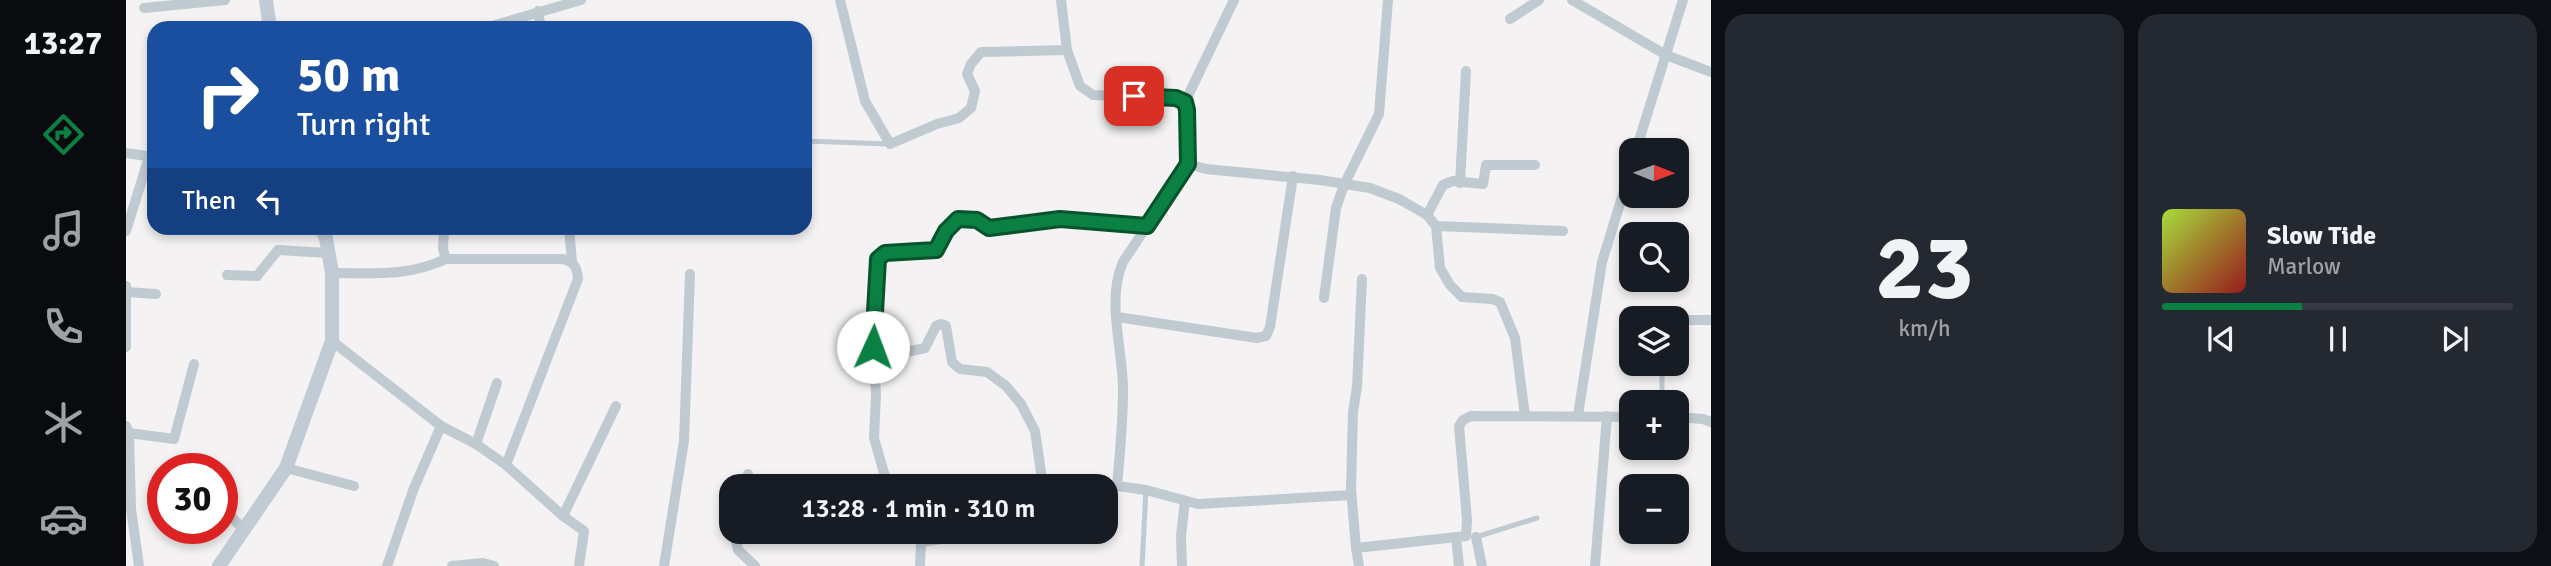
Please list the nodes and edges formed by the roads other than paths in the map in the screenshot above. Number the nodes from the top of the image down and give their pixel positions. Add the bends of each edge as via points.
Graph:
1 (225, 0) edge
2 (266, 0) edge
3 (581, 0) edge
4 (840, 0) edge
5 (1061, 0) edge
6 (1234, 0) edge
7 (1388, 0) edge
8 (1539, 0) edge
9 (1572, 0) edge
10 (1683, 0) edge
11 (167, 3) edge
12 (144, 8) dead end
13 (538, 11) junction
14 (1510, 19) dead end
15 (269, 21) edge
16 (507, 21) edge
17 (540, 21) edge
18 (1067, 50) junction
19 (1666, 55) junction
20 (1466, 71) dead end
21 (1711, 72) edge
22 (1185, 102) junction
23 (1640, 138) edge
24 (812, 141) edge
25 (890, 144) junction
26 (126, 153) edge
27 (147, 156) edge
28 (1188, 164) junction
29 (1535, 165) dead end
30 (147, 169) edge
31 (1293, 176) junction
32 (1460, 183) junction
33 (1344, 185) junction
34 (1619, 207) edge
35 (1427, 215) junction
36 (1147, 226) junction
37 (1436, 226) junction
38 (126, 231) edge
39 (1563, 231) dead end
40 (324, 235) edge
41 (444, 235) edge
42 (570, 235) edge
43 (328, 253) junction
44 (446, 259) junction
45 (572, 262) junction
46 (331, 273) junction
47 (690, 274) dead end
48 (227, 275) dead end
49 (1362, 279) dead end
50 (127, 289) edge
51 (156, 294) dead end
52 (1324, 298) dead end
53 (1117, 317) junction
54 (1689, 320) edge
55 (1711, 320) edge
56 (332, 341) junction
57 (126, 347) edge
58 (874, 359) junction
59 (194, 364) dead end
60 (496, 383) dead end
61 (616, 406) dead end
62 (1578, 415) junction
63 (1525, 416) junction
64 (1607, 416) junction
65 (1619, 416) edge
66 (1689, 418) edge
67 (1711, 422) edge
68 (441, 426) junction
69 (127, 429) edge
70 (476, 444) junction
71 (506, 464) junction
72 (286, 468) junction
73 (885, 474) edge
74 (1041, 474) edge
75 (1118, 474) edge
76 (354, 486) dead end
77 (1118, 486) edge
78 (1146, 490) junction
79 (128, 493) edge
80 (1351, 495) junction
81 (1185, 500) junction
82 (563, 516) junction
83 (1537, 518) dead end
84 (238, 524) edge
85 (244, 530) junction
86 (1466, 537) junction
87 (737, 544) edge
88 (920, 544) edge
89 (1356, 548) junction
90 (139, 566) edge
91 (219, 566) edge
92 (387, 566) edge
93 (452, 566) edge
94 (494, 566) edge
95 (579, 566) edge
96 (664, 566) edge
97 (755, 566) edge
98 (920, 566) edge
99 (1142, 566) edge
100 (1182, 566) edge
101 (1359, 566) edge
102 (1459, 566) edge
103 (1482, 566) edge
104 (1595, 566) edge

1 - 11 street
2 - 15 street
3 - 13 street
4 - 25 street via 865,101
5 - 18 street
6 - 22 street
7 - 33 street via 1379,114
8 - 14 street
9 - 19 street
10 - 19 street
11 - 12 street
13 - 16 street
13 - 17 street
18 - 22 street via 1080,86 1093,95
18 - 25 street via 981,52 967,74 975,91 971,108 959,118
19 - 21 street
19 - 23 street
20 - 32 street
22 - 28 street
24 - 25 lane
26 - 27 street
28 - 31 street
28 - 36 street
29 - 32 street via 1486,165 1483,184
30 - 38 street
31 - 33 street
31 - 53 street via 1266,335 1257,338
32 - 35 street via 1443,185
33 - 35 street via 1370,188
33 - 52 street via 1331,232
34 - 62 street via 1602,262
35 - 37 street
36 - 53 street via 1117,275
36 - 58 street via 1060,219 989,228 977,220 958,219 936,250 885,253 878,259 876,273
37 - 39 street
37 - 63 street via 1440,268 1450,285 1462,297 1500,302 1515,338
40 - 43 street
41 - 44 street
42 - 45 street
43 - 46 street
43 - 48 street via 278,250 257,276
44 - 45 street
44 - 46 street via 401,273
45 - 71 street via 578,279
46 - 56 street
47 - 96 street via 684,441
49 - 80 street
50 - 51 street
50 - 57 street
53 - 75 street via 1123,389
54 - 55 street
56 - 68 street
56 - 72 street
58 - 73 street via 874,438
58 - 74 street via 925,348 936,326 946,326 952,362 960,369 988,372 1021,404 1035,431
59 - 69 street via 174,439
60 - 70 street
61 - 82 street
62 - 63 street
62 - 64 street
63 - 86 street via 1471,416 1459,426
64 - 65 street
64 - 104 street
66 - 67 street
68 - 70 street
68 - 92 street
69 - 79 street
70 - 71 street
71 - 82 street
72 - 76 street
72 - 85 street
77 - 78 street
78 - 81 street
78 - 99 lane
79 - 90 street
80 - 81 street via 1198,504
80 - 89 street
81 - 100 street
82 - 95 street via 584,531
83 - 86 lane
84 - 85 street
85 - 91 street
86 - 89 street
86 - 102 street
86 - 103 street
87 - 97 street
88 - 98 street
89 - 101 street
93 - 94 street

